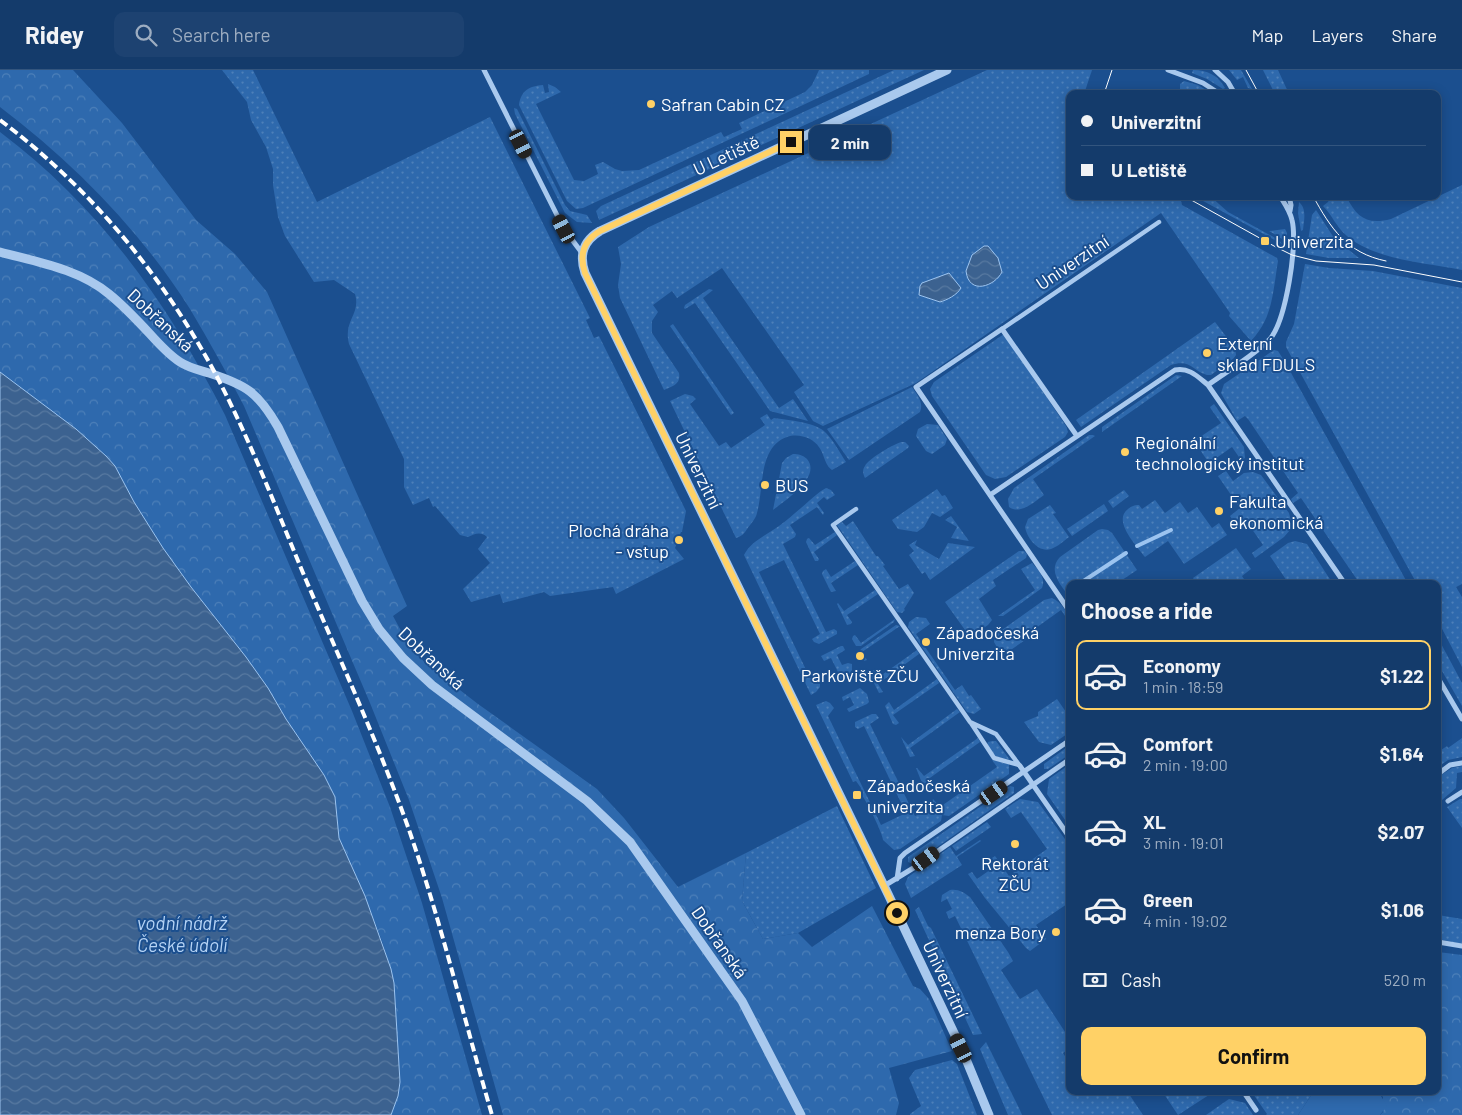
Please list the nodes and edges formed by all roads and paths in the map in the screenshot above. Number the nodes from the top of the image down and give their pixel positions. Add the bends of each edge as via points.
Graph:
1 (484, 70) edge
2 (947, 70) edge
3 (1168, 70) edge
4 (1215, 70) edge
5 (1214, 90) edge
6 (1233, 90) edge
7 (1282, 200) edge
8 (1290, 200) edge
9 (1290, 212) junction
10 (1159, 222) dead end
11 (0, 252) edge
12 (582, 253) junction
13 (1002, 329) junction
14 (1208, 385) junction
15 (1076, 436) junction
16 (990, 495) junction
17 (856, 509) dead end
18 (1342, 580) edge
19 (1066, 606) edge
20 (1441, 683) edge
21 (1462, 719) edge
22 (970, 722) junction
23 (1066, 743) edge
24 (1066, 762) edge
25 (1462, 763) edge
26 (1020, 766) junction
27 (1024, 772) junction
28 (1441, 772) edge
29 (1032, 785) junction
30 (1462, 792) edge
31 (1448, 802) dead end
32 (1066, 832) edge
33 (897, 879) junction
34 (884, 886) junction
35 (1441, 942) edge
36 (1462, 946) edge
37 (1247, 1095) edge
38 (1256, 1110) dead end
39 (801, 1115) edge
40 (989, 1115) edge

1 - 12 street, Univerzitní via 564,229
2 - 12 street, U Letiště via 600,231 588,240
3 - 5 street
4 - 6 street
7 - 9 street
8 - 9 street
9 - 14 street via 1294,245 1280,320 1271,338
10 - 13 street, Univerzitní
11 - 39 street, Dobřanská via 58,267 84,278 108,292 181,363 240,384 258,397 278,427 362,601 379,629 402,658 432,684 587,801 630,842 742,1001
12 - 34 street, Univerzitní via 585,273
13 - 15 street
13 - 16 street, Univerzitní via 916,387
14 - 15 street via 1189,370 1175,370
14 - 18 street
15 - 16 street
16 - 19 street, Univerzitní
17 - 22 street via 833,525
20 - 21 street
22 - 26 street via 996,734
22 - 26 street via 994,758
23 - 27 street
24 - 29 street
25 - 28 street via 1450,765
26 - 27 street
27 - 29 street
27 - 33 street via 905,853 900,858
29 - 32 street
29 - 33 street
30 - 31 street
33 - 34 street
34 - 40 street, Univerzitní via 963,1052
35 - 36 street
37 - 38 street

